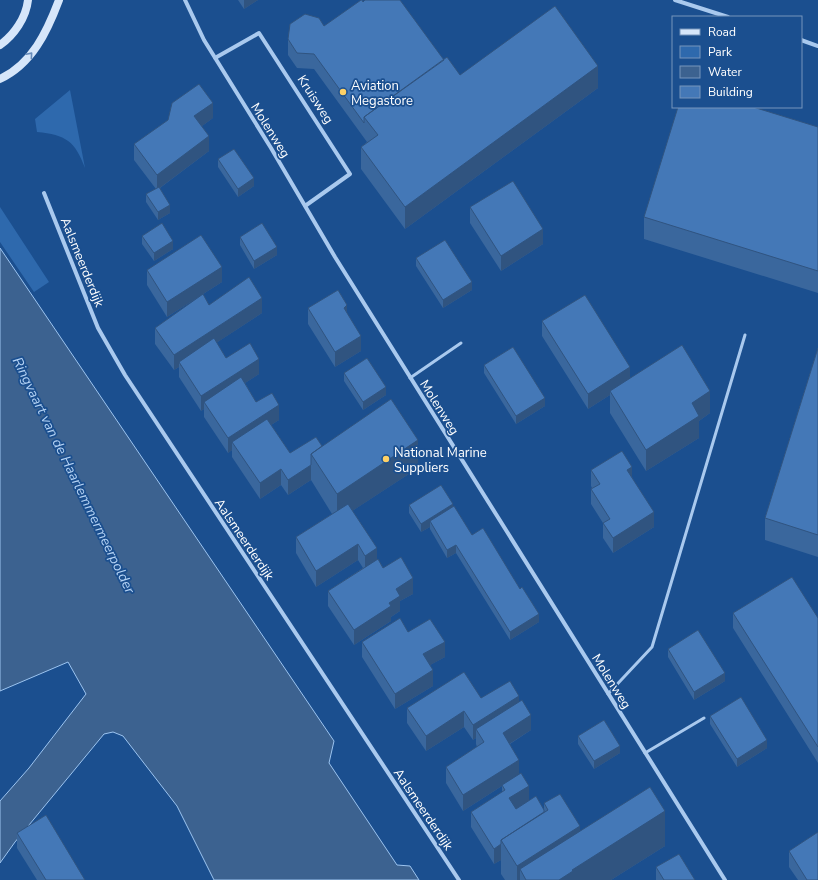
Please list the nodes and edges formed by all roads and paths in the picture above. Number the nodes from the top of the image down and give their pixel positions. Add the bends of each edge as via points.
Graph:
1 (28, 0) edge
2 (59, 0) edge
3 (185, 0) edge
4 (675, 0) edge
5 (725, 16) edge
6 (802, 40) edge
7 (0, 45) edge
8 (818, 46) edge
9 (215, 58) junction
10 (0, 79) edge
11 (44, 193) dead end
12 (305, 206) junction
13 (745, 335) dead end
14 (461, 343) dead end
15 (410, 378) junction
16 (608, 694) junction
17 (704, 718) dead end
18 (645, 753) junction
19 (459, 880) edge
20 (725, 880) edge

1 - 7 main road via 27,10 18,27
10 -> 2 main road via 32,55 50,24
3 - 9 street, Molenweg
4 - 5 street
6 - 8 street
9 - 12 street, Molenweg
9 - 12 street, Kruisweg via 259,33 350,174
11 - 19 street, Aalsmeerderdijk via 98,328 125,375
12 - 15 street, Molenweg
13 - 16 lane via 652,647
14 - 15 lane
15 - 16 street, Molenweg
16 - 18 street, Molenweg
17 - 18 lane
18 - 20 street, Molenweg

